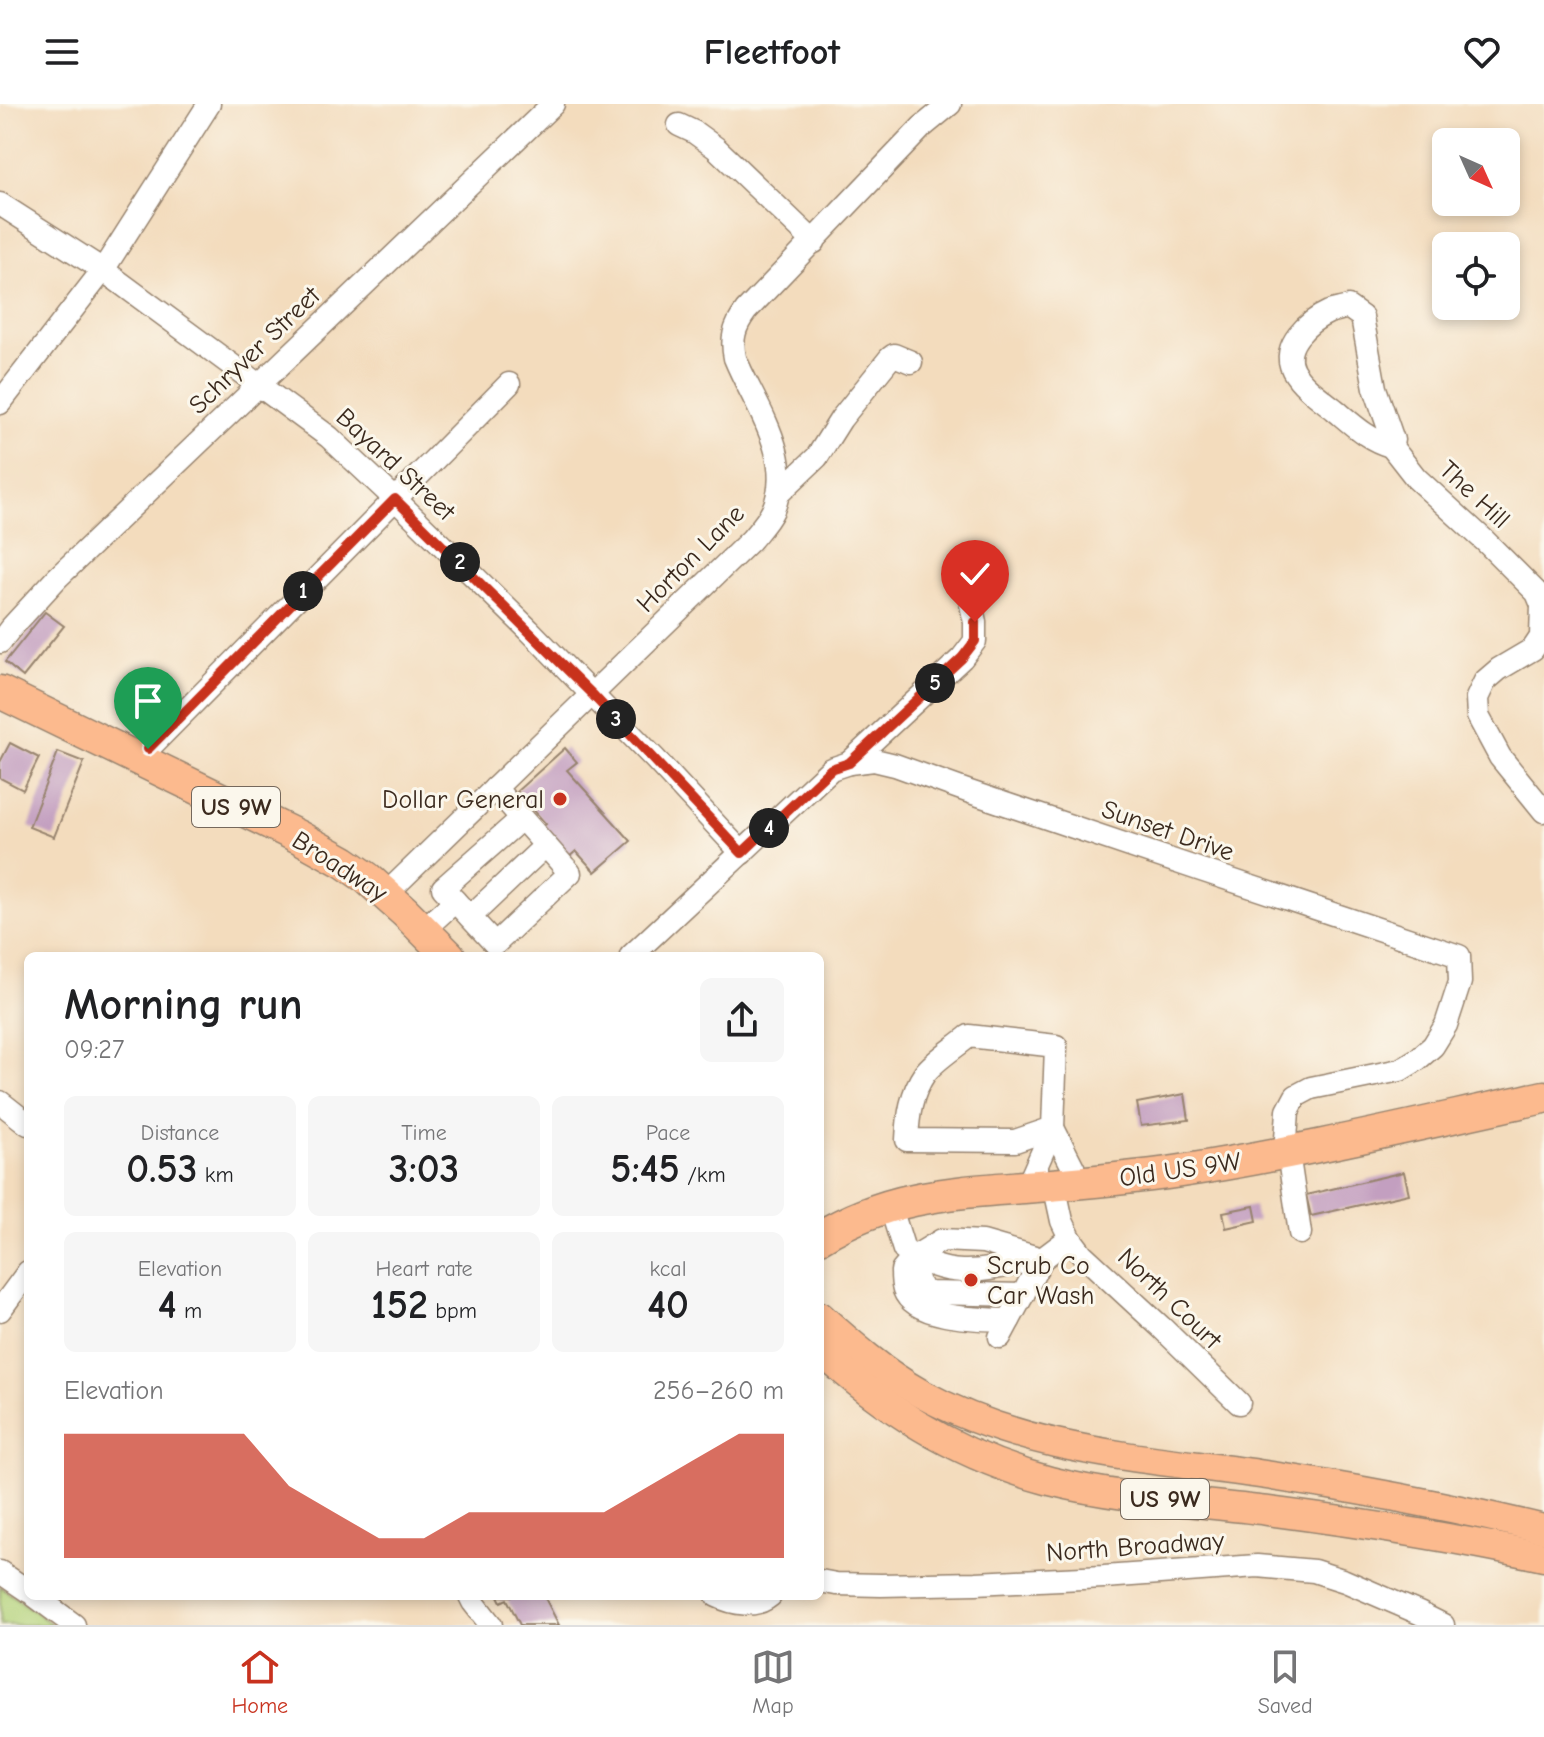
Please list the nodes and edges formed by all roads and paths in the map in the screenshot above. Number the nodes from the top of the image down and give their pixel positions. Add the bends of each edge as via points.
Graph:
1 (209, 104) edge
2 (553, 104) edge
3 (950, 104) edge
4 (679, 125) dead end
5 (0, 204) edge
6 (814, 242) junction
7 (103, 270) junction
8 (911, 362) dead end
9 (259, 384) junction
10 (509, 384) dead end
11 (0, 403) edge
12 (1391, 446) junction
13 (778, 494) junction
14 (395, 499) junction
15 (966, 582) dead end
16 (0, 642) edge
17 (0, 692) edge
18 (592, 694) junction
19 (141, 761) junction
20 (849, 763) junction
21 (495, 788) junction
22 (1544, 811) edge
23 (521, 819) junction
24 (545, 846) junction
25 (742, 853) junction
26 (386, 894) junction
27 (456, 902) junction
28 (423, 930) junction
29 (445, 952) edge
30 (635, 952) edge
31 (1544, 1097) edge
32 (0, 1102) edge
33 (24, 1121) edge
34 (1053, 1128) junction
35 (1287, 1152) junction
36 (1054, 1184) junction
37 (890, 1205) junction
38 (1300, 1233) dead end
39 (824, 1235) edge
40 (1070, 1238) junction
41 (914, 1257) junction
42 (1042, 1259) junction
43 (24, 1277) edge
44 (0, 1310) edge
45 (824, 1320) edge
46 (824, 1353) edge
47 (1239, 1403) dead end
48 (1544, 1529) edge
49 (1544, 1557) edge
50 (0, 1572) edge
51 (824, 1582) edge
52 (24, 1588) edge
53 (40, 1600) edge
54 (473, 1600) edge
55 (728, 1600) edge
56 (763, 1600) edge
57 (74, 1625) edge
58 (491, 1625) edge
59 (1443, 1625) edge

1 - 7 street
2 - 9 street, Schryver Street
3 - 6 street, Horton Lane
4 - 6 street via 716,148
5 - 7 street, Bayard Street
6 - 13 street, Horton Lane via 746,311 733,334 735,358 775,447
7 - 9 street, Bayard Street
7 - 11 street
8 - 13 street via 890,358 817,457
9 - 14 street, Bayard Street via 329,437
9 - 16 street, Schryver Street via 57,578
10 - 14 street
12 - 12 street, The Hill via 1364,434 1293,371 1289,358 1295,341 1328,313 1348,307 1362,317
12 - 22 street, The Hill via 1416,478 1537,593 1541,637 1533,649 1485,681 1477,698 1478,716 1500,757
13 - 18 street, Horton Lane via 773,511 751,540
14 - 18 street, Bayard Street
14 - 19 street
15 - 20 street via 975,641
17 - 19 highway, Broadway / US 9W
18 - 21 street, Horton Lane
18 - 25 street, Bayard Street
19 - 26 highway, Broadway / US 9W via 299,837
20 - 25 street via 831,769
20 - 35 street, Sunset Drive via 874,760 895,765 1459,956 1460,982 1433,1046 1400,1070 1311,1088 1296,1096 1288,1111
21 - 23 street
21 - 26 street, Horton Lane
23 - 24 street
23 - 27 street
24 - 27 street
24 - 27 street via 570,873 495,944
25 - 30 street
26 - 28 highway, Broadway / US 9W
27 - 28 street
28 - 29 highway, Broadway / US 9W
31 - 35 highway, Old US 9W
32 - 33 street
34 - 34 street via 1056,1046 969,1036 926,1072 908,1113 907,1140 1015,1141
34 - 36 street
34 - 36 street, North Court
35 - 36 highway, Old US 9W
35 - 38 street
36 - 37 highway, Old US 9W via 952,1192
36 - 40 street, North Court
37 - 39 highway, Old US 9W
37 - 41 street via 904,1250
40 - 42 street
40 - 47 street, North Court
41 - 42 street via 940,1270 957,1271
41 - 42 street via 951,1240 983,1242
41 - 42 street via 922,1290 1012,1314
43 - 44 street
45 - 48 main road, US 9W via 870,1360 919,1392 1024,1436 1358,1490
46 - 49 main road, US 9W via 872,1395 941,1438 1052,1481 1390,1528
50 - 52 street
51 - 59 street, North Broadway via 976,1583 1257,1566 1314,1571
53 - 57 street
54 - 58 street
55 - 56 street

